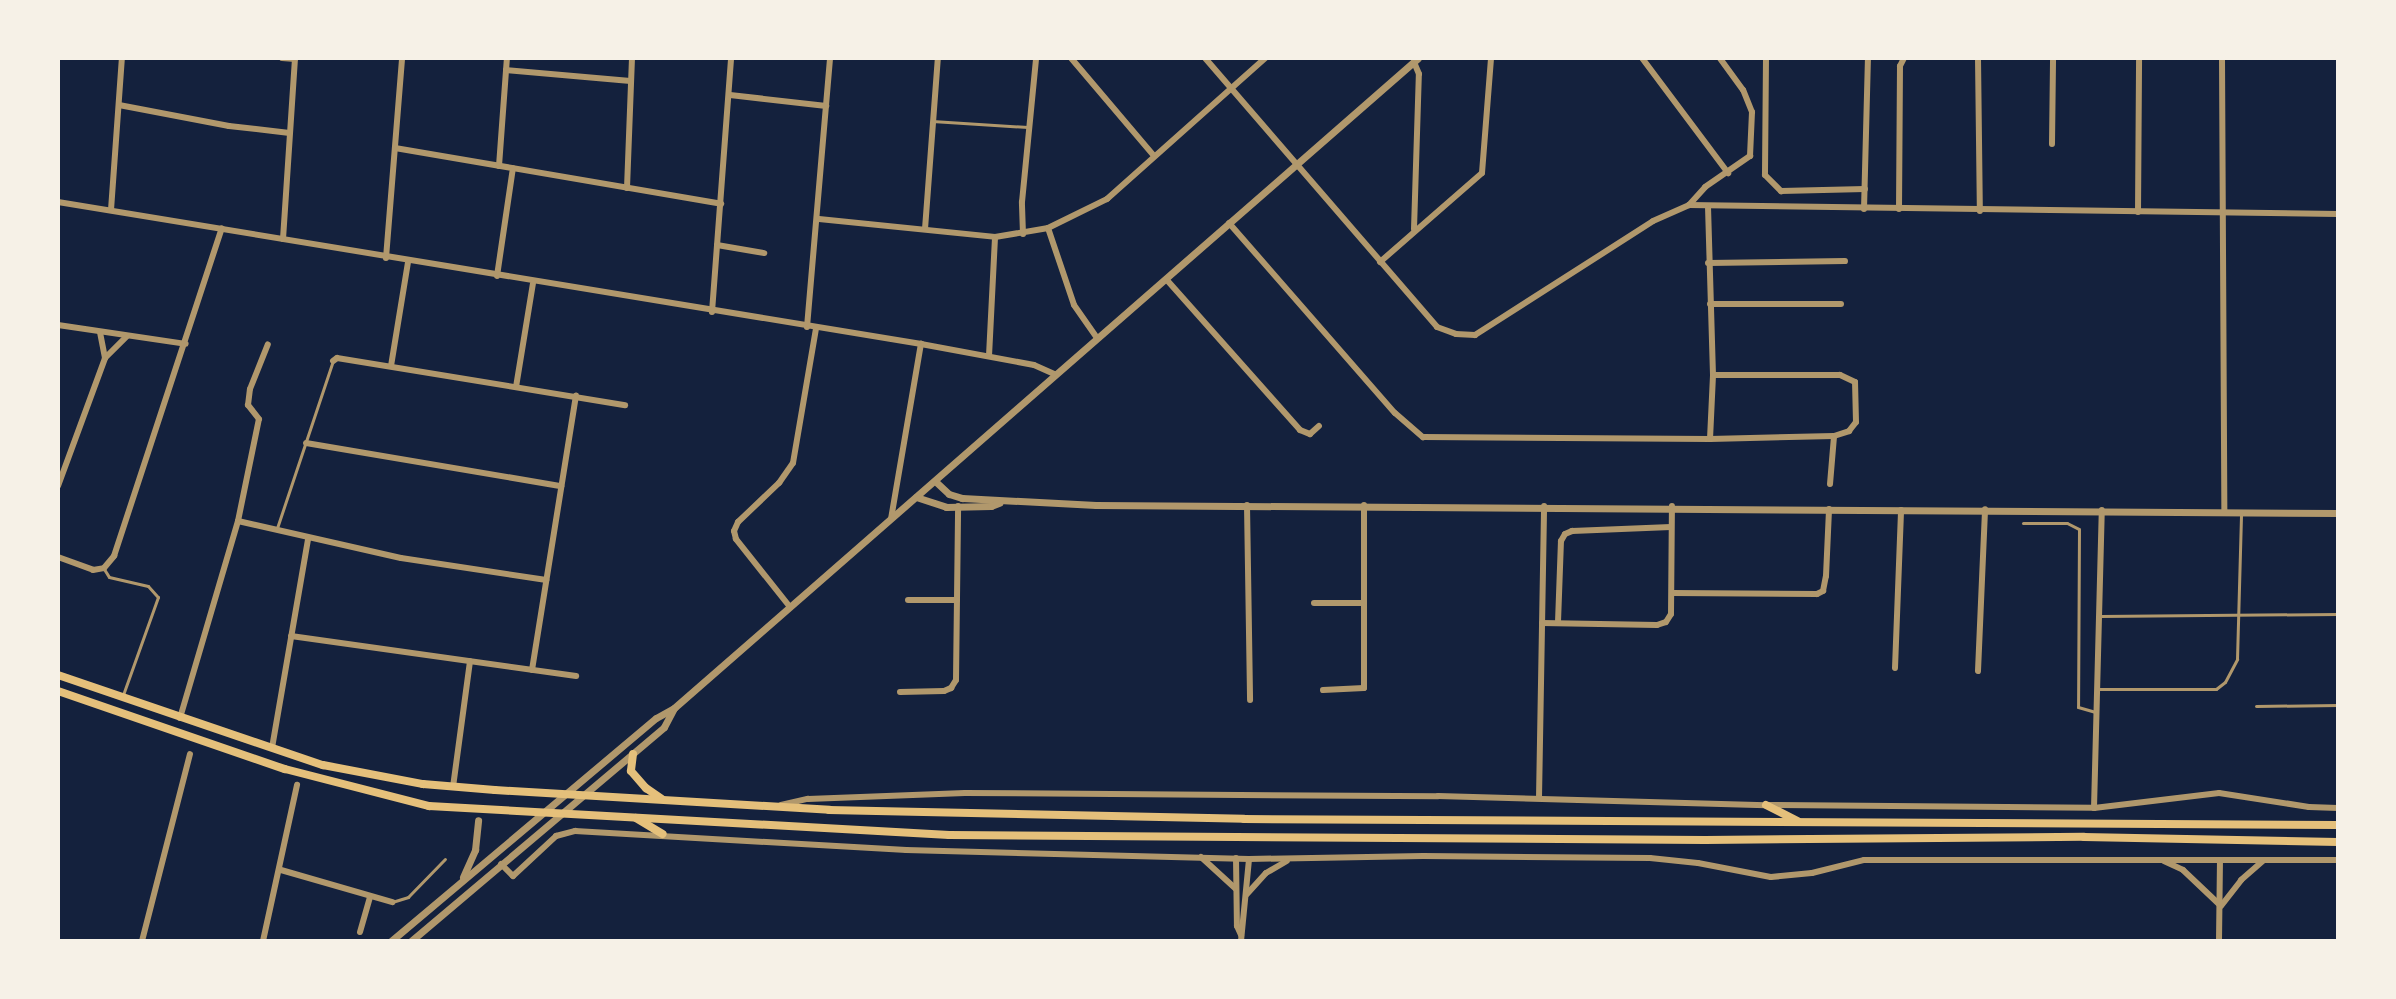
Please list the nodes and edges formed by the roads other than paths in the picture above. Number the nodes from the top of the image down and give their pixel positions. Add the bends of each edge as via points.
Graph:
1 (122, 58) edge
2 (282, 58) edge
3 (402, 58) edge
4 (507, 58) edge
5 (632, 58) edge
6 (731, 58) edge
7 (830, 58) edge
8 (938, 58) edge
9 (1036, 58) edge
10 (1071, 58) edge
11 (1205, 58) edge
12 (1265, 58) edge
13 (1491, 58) edge
14 (1642, 58) edge
15 (1720, 58) edge
16 (1766, 58) edge
17 (1868, 58) edge
18 (1904, 58) edge
19 (1978, 58) edge
20 (2053, 58) edge
21 (2139, 58) edge
22 (2222, 58) edge
23 (295, 59) edge
24 (1416, 60) edge
25 (506, 70) junction
26 (631, 81) junction
27 (1231, 88) junction
28 (730, 95) junction
29 (119, 105) junction
30 (826, 106) junction
31 (932, 121) junction
32 (1028, 127) junction
33 (290, 133) junction
34 (2052, 144) dead end
35 (395, 148) junction
36 (1154, 156) junction
37 (499, 166) junction
38 (1295, 166) junction
39 (513, 168) junction
40 (1728, 173) junction
41 (627, 188) junction
42 (1865, 189) junction
43 (58, 202) edge
44 (721, 204) junction
45 (1689, 205) junction
46 (1708, 208) junction
47 (1864, 209) junction
48 (1899, 209) junction
49 (111, 210) junction
50 (1980, 211) junction
51 (2138, 212) junction
52 (2221, 213) junction
53 (2338, 214) edge
54 (819, 219) junction
55 (1229, 223) junction
56 (222, 228) junction
57 (1048, 228) junction
58 (925, 229) junction
59 (1414, 230) junction
60 (1023, 234) junction
61 (995, 237) junction
62 (283, 239) junction
63 (717, 245) junction
64 (764, 253) dead end
65 (386, 258) junction
66 (1845, 261) dead end
67 (408, 262) junction
68 (1380, 262) junction
69 (1708, 263) junction
70 (497, 276) junction
71 (1166, 279) junction
72 (533, 283) junction
73 (1710, 304) junction
74 (1841, 304) dead end
75 (712, 312) junction
76 (58, 325) edge
77 (807, 327) junction
78 (816, 329) junction
79 (100, 332) junction
80 (127, 336) junction
81 (1097, 338) junction
82 (186, 344) junction
83 (268, 344) dead end
84 (921, 344) junction
85 (989, 356) junction
86 (105, 358) junction
87 (333, 361) joint
88 (391, 366) junction
89 (1056, 375) junction
90 (1713, 375) junction
91 (516, 387) junction
92 (576, 396) junction
93 (625, 405) dead end
94 (1319, 426) dead end
95 (1834, 436) junction
96 (1710, 439) junction
97 (306, 443) junction
98 (935, 481) junction
99 (1830, 484) dead end
100 (58, 486) edge
101 (561, 486) junction
102 (916, 497) junction
103 (1001, 502) junction
104 (1247, 505) junction
105 (1364, 505) junction
106 (958, 506) junction
107 (1544, 506) junction
108 (1672, 506) junction
109 (1829, 509) junction
110 (1985, 509) junction
111 (1901, 510) junction
112 (2102, 510) junction
113 (2224, 511) junction
114 (2242, 511) junction
115 (2338, 513) edge
116 (891, 519) junction
117 (238, 521) junction
118 (2023, 523) dead end
119 (1671, 527) junction
120 (276, 531) junction
121 (308, 539) junction
122 (58, 557) edge
123 (104, 568) junction
124 (546, 580) junction
125 (1672, 593) junction
126 (908, 600) dead end
127 (957, 600) junction
128 (1314, 603) dead end
129 (1364, 603) junction
130 (790, 607) junction
131 (2338, 614) edge
132 (2237, 615) junction
133 (2100, 616) junction
134 (1558, 622) junction
135 (1542, 623) junction
136 (291, 636) junction
137 (470, 661) junction
138 (1895, 668) dead end
139 (532, 670) junction
140 (1978, 671) dead end
141 (58, 675) edge
142 (576, 676) dead end
143 (2098, 689) junction
144 (1323, 690) dead end
145 (58, 691) edge
146 (900, 692) dead end
147 (122, 699) junction
148 (1250, 700) dead end
149 (2338, 705) edge
150 (2256, 706) dead end
151 (674, 708) junction
152 (2096, 712) junction
153 (180, 719) junction
154 (272, 748) junction
155 (190, 754) dead end
156 (633, 754) junction
157 (297, 785) dead end
158 (453, 787) junction
159 (564, 795) junction
160 (584, 796) junction
161 (1539, 798) junction
162 (664, 800) junction
163 (1766, 805) junction
164 (773, 807) junction
165 (2094, 808) junction
166 (2338, 808) edge
167 (542, 812) junction
168 (563, 813) junction
169 (634, 817) junction
170 (478, 820) dead end
171 (1799, 822) junction
172 (2338, 825) edge
173 (663, 834) junction
174 (2338, 842) edge
175 (1200, 856) junction
176 (1236, 858) junction
177 (445, 859) dead end
178 (1249, 859) junction
179 (1290, 859) junction
180 (2161, 860) junction
181 (2220, 860) junction
182 (2264, 860) junction
183 (2338, 860) edge
184 (501, 864) junction
185 (281, 870) junction
186 (462, 879) junction
187 (1236, 889) junction
188 (1246, 894) junction
189 (370, 896) junction
190 (392, 902) joint
191 (2221, 906) junction
192 (360, 932) dead end
193 (1241, 938) edge
194 (142, 941) edge
195 (263, 941) edge
196 (391, 941) edge
197 (411, 941) edge
198 (2219, 941) edge

1 - 29 street
2 - 23 street
3 - 35 street
4 - 25 street
5 - 26 street
6 - 28 street
7 - 30 street
8 - 31 street
9 - 32 street
10 - 36 street
11 - 27 street
12 - 27 street
13 - 59 street via 1482,173
14 - 40 street
15 - 40 street via 1752,112 1750,156
16 - 42 street via 1765,175 1781,191
17 - 42 street
18 - 48 street
19 - 50 street
20 - 34 street
21 - 51 street
22 - 52 street
23 - 33 street
24 - 38 street
24 - 59 street
25 - 26 street
25 - 37 street
26 - 41 street
27 - 36 street
27 - 38 street
28 - 30 street
28 - 44 street
29 - 33 street
29 - 49 street
30 - 54 street
31 - 32 lane
31 - 58 street
32 - 60 street
33 - 62 street
35 - 37 street
35 - 65 street
36 - 57 street via 1107,199
37 - 39 street
38 - 55 street
38 - 68 street
39 - 41 street
39 - 70 street
40 - 45 street
41 - 44 street
42 - 47 street
43 - 49 street
44 - 63 street
45 - 46 street
45 - 68 street via 1653,221 1475,335 1437,327
46 - 47 street
46 - 69 street
47 - 48 street
48 - 50 street
49 - 56 street
50 - 51 street
51 - 52 street
52 - 53 street
52 - 113 street
54 - 58 street
54 - 77 street
55 - 71 street
55 - 96 street via 1395,413 1423,437
56 - 62 street
56 - 82 street
57 - 60 street
57 - 81 street via 1074,305
58 - 61 street
59 - 68 street
60 - 61 street
61 - 85 street
62 - 65 street
63 - 64 street
63 - 75 street
65 - 67 street
66 - 69 street
67 - 70 street
67 - 88 street
69 - 73 street
70 - 72 street
71 - 81 street
71 - 94 street via 1300,430 1310,434
72 - 75 street
72 - 91 street
73 - 74 street
73 - 90 street
75 - 77 street
76 - 79 street
77 - 78 street
78 - 84 street
78 - 130 street via 793,463 734,531
79 - 80 street
79 - 86 street
80 - 82 street
80 - 86 street
81 - 89 street
82 - 123 street via 114,556
83 - 117 street via 250,389 248,405 259,419
84 - 85 street
84 - 116 street
85 - 89 street
86 - 100 street
87 - 88 street
87 - 97 lane
88 - 91 street
89 - 98 street
90 - 95 street via 1846,377 1855,382 1856,422
90 - 96 street
91 - 92 street
92 - 93 street
92 - 101 street
95 - 96 street
95 - 99 street
97 - 101 street
97 - 120 lane
98 - 102 street
98 - 103 street via 949,494
101 - 124 street
102 - 106 street
102 - 116 street
103 - 104 street
103 - 106 street
104 - 105 street
104 - 148 street
105 - 107 street
105 - 129 street
106 - 127 street
107 - 108 street
107 - 135 street
108 - 109 street
108 - 119 street
109 - 111 street
109 - 125 street via 1823,591
110 - 111 street
110 - 112 street
110 - 140 street
111 - 138 street
112 - 113 street
112 - 133 street
113 - 114 street
114 - 115 street
114 - 132 lane
116 - 130 street
117 - 120 street
117 - 153 street
118 - 152 lane via 2067,523 2079,529 2078,707
119 - 125 street
119 - 134 street via 1565,534
120 - 121 street
121 - 124 street
121 - 136 street
122 - 123 street via 93,570
123 - 147 lane via 109,577 148,586 158,597
124 - 139 street
125 - 134 street via 1671,614 1657,625
126 - 127 street
127 - 146 street via 956,680 951,688
128 - 129 street
129 - 144 street via 1364,688
130 - 151 street
131 - 132 lane
132 - 133 lane
132 - 143 lane via 2237,659 2216,689
133 - 143 street
134 - 135 street
135 - 161 street
136 - 137 street
136 - 154 street
137 - 139 street
137 - 158 street
139 - 142 street
141 - 147 main road
143 - 152 street
145 - 167 main road via 341,786 429,806
147 - 153 main road
149 - 150 lane
151 - 156 street via 664,727
151 - 159 street
152 - 165 street
153 - 154 main road
154 - 158 main road via 367,775
155 - 194 street
156 - 160 street
156 - 162 main road via 631,771
157 - 185 street
158 - 159 main road
159 - 160 main road
159 - 167 street
160 - 162 main road
160 - 168 street
161 - 163 street
161 - 164 street via 965,793 808,799
162 - 164 main road
163 - 165 street
163 - 171 main road
164 - 171 main road via 1244,819
165 - 166 street via 2219,793
167 - 168 main road
167 - 186 street
168 - 169 main road
168 - 184 street
169 - 173 main road
169 - 174 main road via 949,835
170 - 186 street via 475,850
171 - 172 main road
173 - 175 street via 906,850
173 - 184 street via 563,833 513,876
175 - 176 street
175 - 187 street
176 - 178 street
176 - 187 street
177 - 190 lane via 408,897
178 - 179 street
178 - 188 street
179 - 180 street via 1650,858 1771,877 1864,860
179 - 188 street
180 - 181 street
180 - 191 street via 2183,870
181 - 182 street
181 - 191 street
182 - 183 street
182 - 191 street
184 - 197 street
185 - 189 street
185 - 195 street
186 - 196 street
187 - 193 street
188 - 193 street
189 - 190 street
189 - 192 street
191 - 198 street

